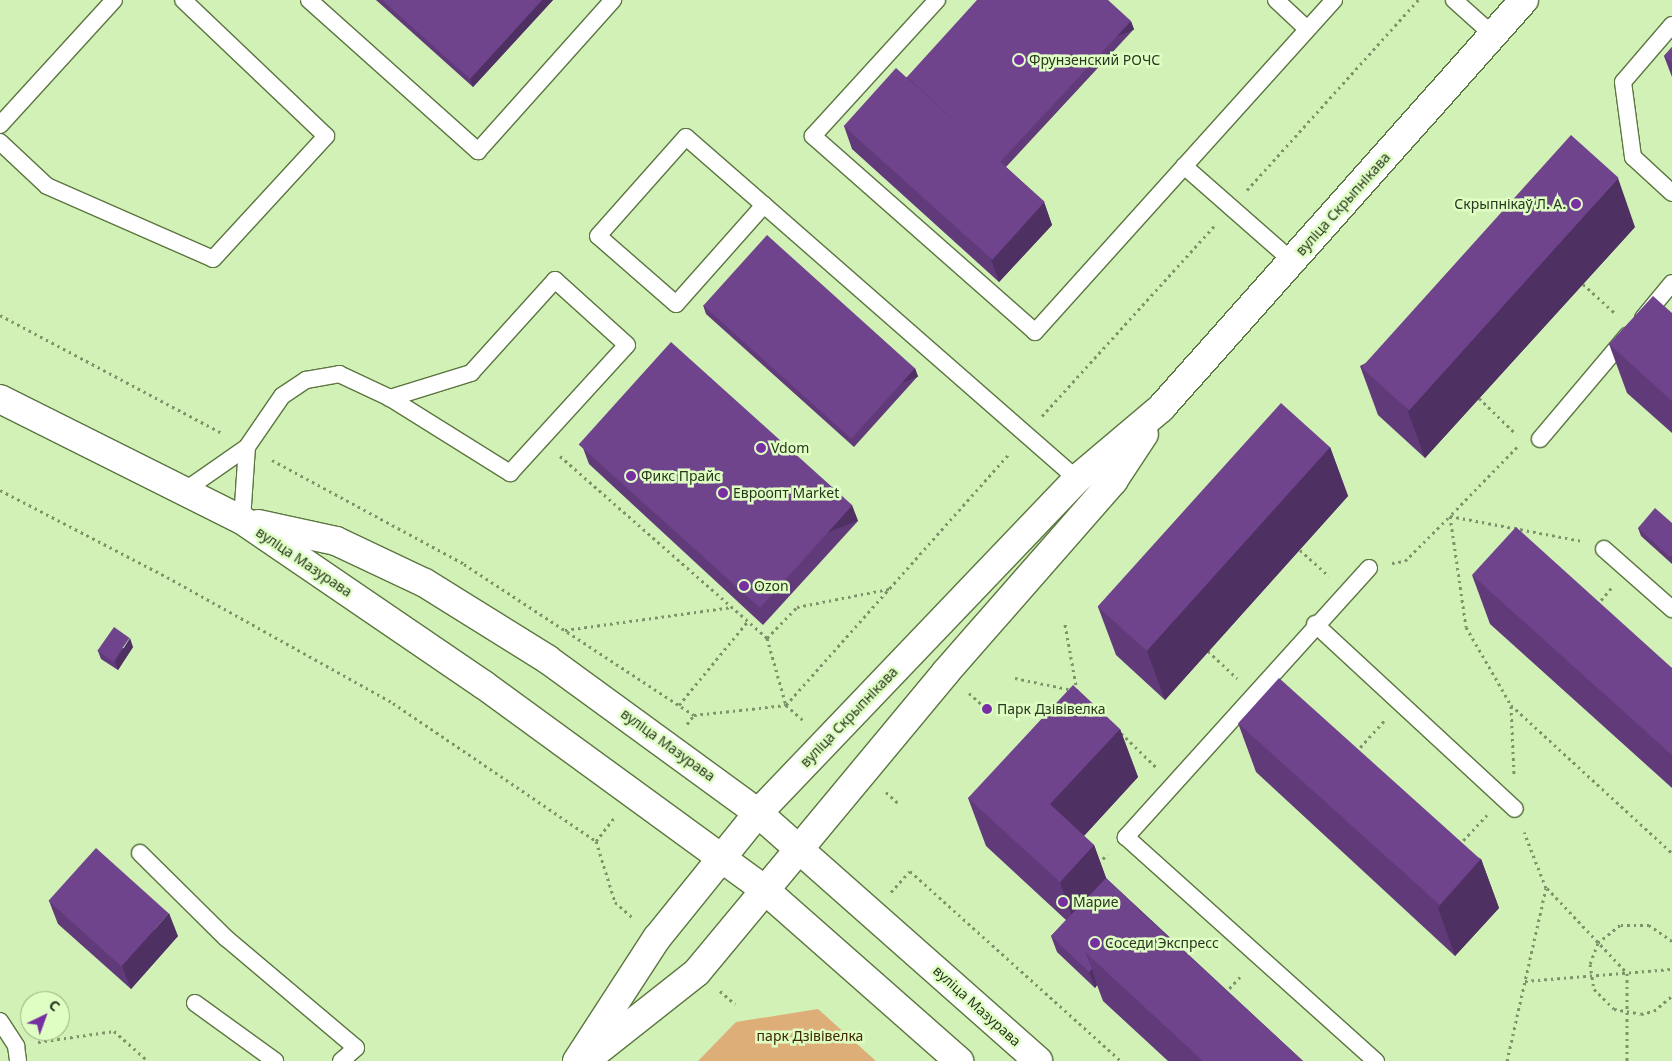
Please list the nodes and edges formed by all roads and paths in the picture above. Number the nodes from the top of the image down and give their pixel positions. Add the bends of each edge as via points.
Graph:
1 (114, 0) edge
2 (183, 0) edge
3 (309, 0) edge
4 (612, 0) edge
5 (937, 0) edge
6 (1276, 0) edge
7 (1334, 0) edge
8 (1418, 0) edge
9 (1454, 0) edge
10 (1524, 0) edge
11 (1672, 25) edge
12 (1307, 29) junction
13 (1493, 35) junction
14 (0, 125) edge
15 (0, 142) edge
16 (1184, 166) junction
17 (1672, 193) edge
18 (764, 205) junction
19 (1231, 208) junction
20 (1292, 260) junction
21 (1672, 283) edge
22 (1583, 284) dead end
23 (1633, 329) junction
24 (390, 398) junction
25 (1479, 398) dead end
26 (0, 399) edge
27 (1161, 408) junction
28 (1025, 435) junction
29 (541, 439) junction
30 (1540, 439) dead end
31 (247, 447) junction
32 (1078, 479) junction
33 (0, 490) edge
34 (184, 491) junction
35 (1450, 516) junction
36 (242, 520) junction
37 (1604, 549) joint
38 (1300, 550) dead end
39 (1405, 561) dead end
40 (464, 564) dead end
41 (1369, 568) dead end
42 (1628, 569) junction
43 (889, 589) junction
44 (1346, 592) junction
45 (732, 607) junction
46 (1672, 609) edge
47 (1590, 613) edge
48 (748, 621) junction
49 (1064, 624) dead end
50 (1315, 624) junction
51 (564, 630) junction
52 (767, 638) junction
53 (1208, 651) dead end
54 (1015, 678) dead end
55 (1077, 691) junction
56 (1254, 693) junction
57 (1084, 698) edge
58 (1400, 703) junction
59 (679, 705) junction
60 (786, 705) junction
61 (1511, 705) junction
62 (806, 722) dead end
63 (1118, 731) edge
64 (1349, 760) edge
65 (1173, 784) junction
66 (882, 789) dead end
67 (1509, 803) junction
68 (900, 805) dead end
69 (758, 813) junction
70 (614, 817) dead end
71 (596, 841) junction
72 (800, 849) junction
73 (140, 852) dead end
74 (1452, 853) edge
75 (1672, 853) edge
76 (722, 856) junction
77 (1546, 888) junction
78 (765, 890) junction
79 (887, 897) dead end
80 (636, 920) dead end
81 (1672, 941) edge
82 (1598, 943) junction
83 (1260, 955) junction
84 (1672, 969) edge
85 (1627, 973) junction
86 (1590, 976) junction
87 (1525, 981) junction
88 (716, 988) dead end
89 (1223, 995) edge
90 (1672, 996) edge
91 (195, 1003) dead end
92 (734, 1004) dead end
93 (1627, 1014) junction
94 (0, 1021) edge
95 (17, 1053) edge
96 (148, 1061) edge
97 (275, 1061) edge
98 (341, 1061) edge
99 (578, 1061) edge
100 (585, 1061) edge
101 (959, 1061) edge
102 (1038, 1061) edge
103 (1121, 1061) edge
104 (1376, 1061) edge
105 (1507, 1061) edge
106 (1627, 1061) edge

1 - 14 lane
2 - 15 lane via 326,136 213,259 47,186
3 - 4 lane via 478,151
5 - 16 lane via 813,136 1035,332
6 - 12 lane
7 - 12 lane
8 - 19 path
9 - 13 lane
10 - 13 main road, вуліца Скрыпнікава
11 - 17 lane via 1623,82 1633,157
12 - 16 lane
13 - 20 main road, вуліца Скрыпнікава
16 - 19 lane
18 - 18 lane via 676,304 598,236 686,137
18 - 28 lane
19 - 20 lane
19 - 28 path
20 - 27 main road, вуліца Скрыпнікава
21 - 23 lane
22 - 23 path
23 - 30 lane
24 - 29 lane via 510,473
24 - 29 lane via 471,373 555,280 627,345
24 - 31 lane via 339,374 306,380 282,396
25 - 35 path via 1523,441
26 - 34 main road, вуліца Мазурава
27 - 32 main road, вуліца Скрыпнікава
27 - 72 main road, вуліца Скрыпнікава via 1113,481 946,672
28 - 32 lane
28 - 43 path
29 - 45 path
31 - 34 lane
31 - 36 lane
32 - 69 main road, вуліца Скрыпнікава
33 - 71 path via 167,576 394,703
34 - 36 main road, вуліца Мазурава
35 - 37 path via 1567,535
35 - 39 path
35 - 61 path via 1466,627
36 - 69 main road, вуліца Мазурава via 336,542 425,583 547,659
36 - 76 main road, вуліца Мазурава
37 - 42 lane
38 - 44 path
40 - 51 path
41 - 44 lane
42 - 46 lane
42 - 47 path
43 - 52 path via 797,607
43 - 60 path
44 - 50 lane
45 - 48 path
45 - 51 path
48 - 52 path
48 - 59 path
49 - 55 path
50 - 56 lane
50 - 58 lane
51 - 59 path
52 - 60 path
53 - 56 path
54 - 55 path
55 - 57 path
56 - 65 lane
58 - 64 path
58 - 67 lane
59 - 60 path via 694,715
60 - 62 path
61 - 67 path
61 - 75 path
63 - 65 path
65 - 83 lane via 1126,836
66 - 68 path
67 - 74 path
67 - 77 path
69 - 72 main road, вуліца Мазурава
69 - 76 main road, вуліца Скрыпнікава
70 - 71 path
71 - 80 path via 615,902
72 - 78 main road, вуліца Скрыпнікава
72 - 102 main road, вуліца Мазурава
73 - 98 lane via 226,938 356,1048
76 - 78 main road, вуліца Мазурава
76 - 99 main road, вуліца Скрыпнікава via 657,938
77 - 82 path
77 - 87 path
78 - 100 main road, вуліца Скрыпнікава via 697,972
78 - 101 main road, вуліца Мазурава
79 - 103 path via 910,871
81 - 82 path via 1662,931 1634,923 1620,925
82 - 85 path
82 - 86 path
83 - 89 path
83 - 104 lane
84 - 85 path
85 - 86 path
85 - 93 path
86 - 87 path
86 - 93 path via 1602,1001
87 - 105 path
88 - 92 path
90 - 93 path via 1654,1011
91 - 97 lane
93 - 106 path
94 - 95 lane
95 - 96 path via 114,1030

